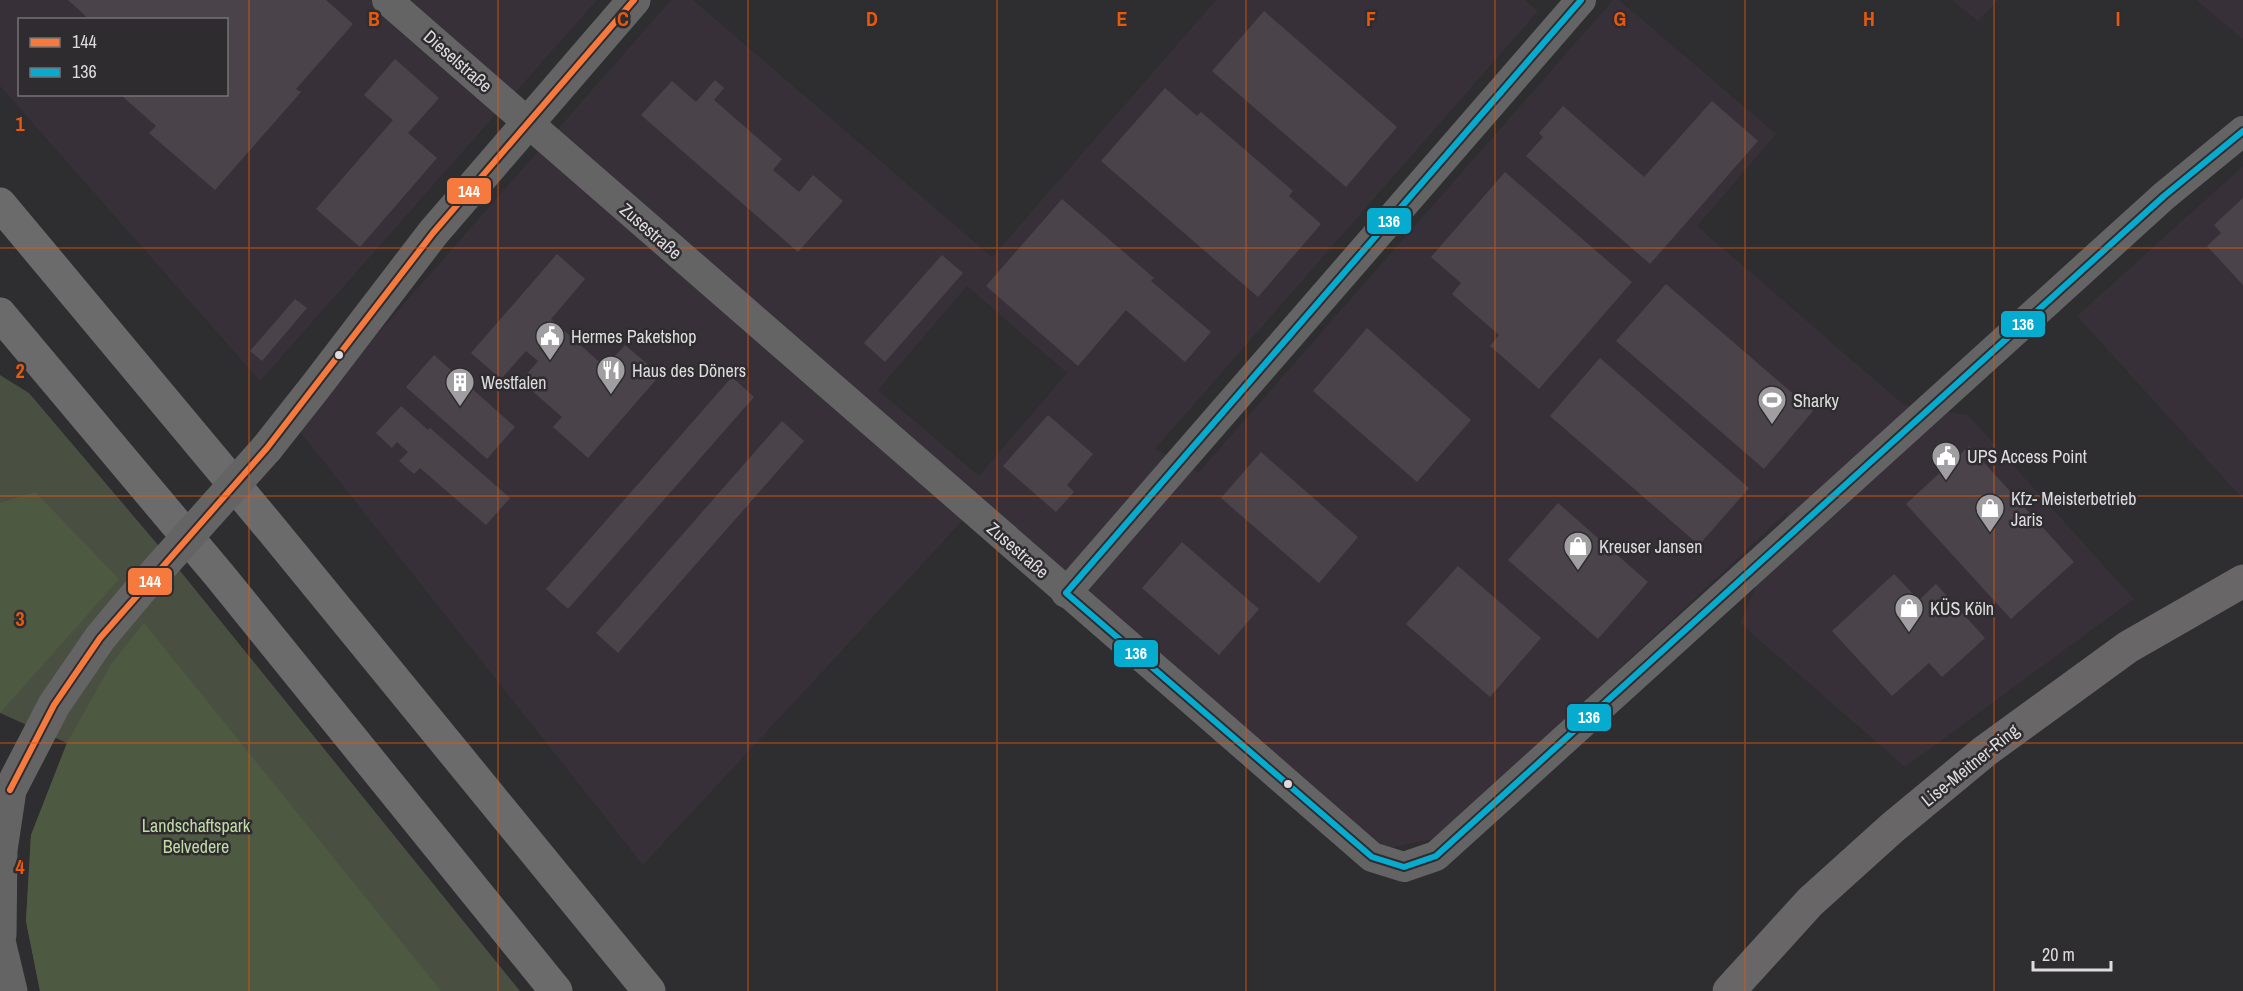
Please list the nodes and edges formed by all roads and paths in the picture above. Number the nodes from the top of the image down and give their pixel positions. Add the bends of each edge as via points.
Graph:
1 (387, 0) edge
2 (634, 0) edge
3 (1581, 0) edge
4 (528, 123) junction
5 (2243, 131) edge
6 (0, 204) edge
7 (0, 314) edge
8 (2243, 581) edge
9 (1066, 593) junction
10 (5, 789) edge
11 (0, 935) edge
12 (0, 945) edge
13 (11, 991) edge
14 (556, 991) edge
15 (649, 991) edge
16 (1730, 991) edge

1 - 4 street, Dieselstraße
2 - 4 street
3 - 9 street
4 - 9 street, Zusestraße
4 - 10 street, bridge via 433,233 267,448 100,638 54,705
5 - 9 street, Zusestraße via 2164,196 1436,856 1404,867 1372,857
6 - 15 highway
7 - 14 highway via 220,576
8 - 16 main road, Lise-Meitner-Ring via 2128,647 1985,751 1810,902
10 - 11 street
12 - 13 street

